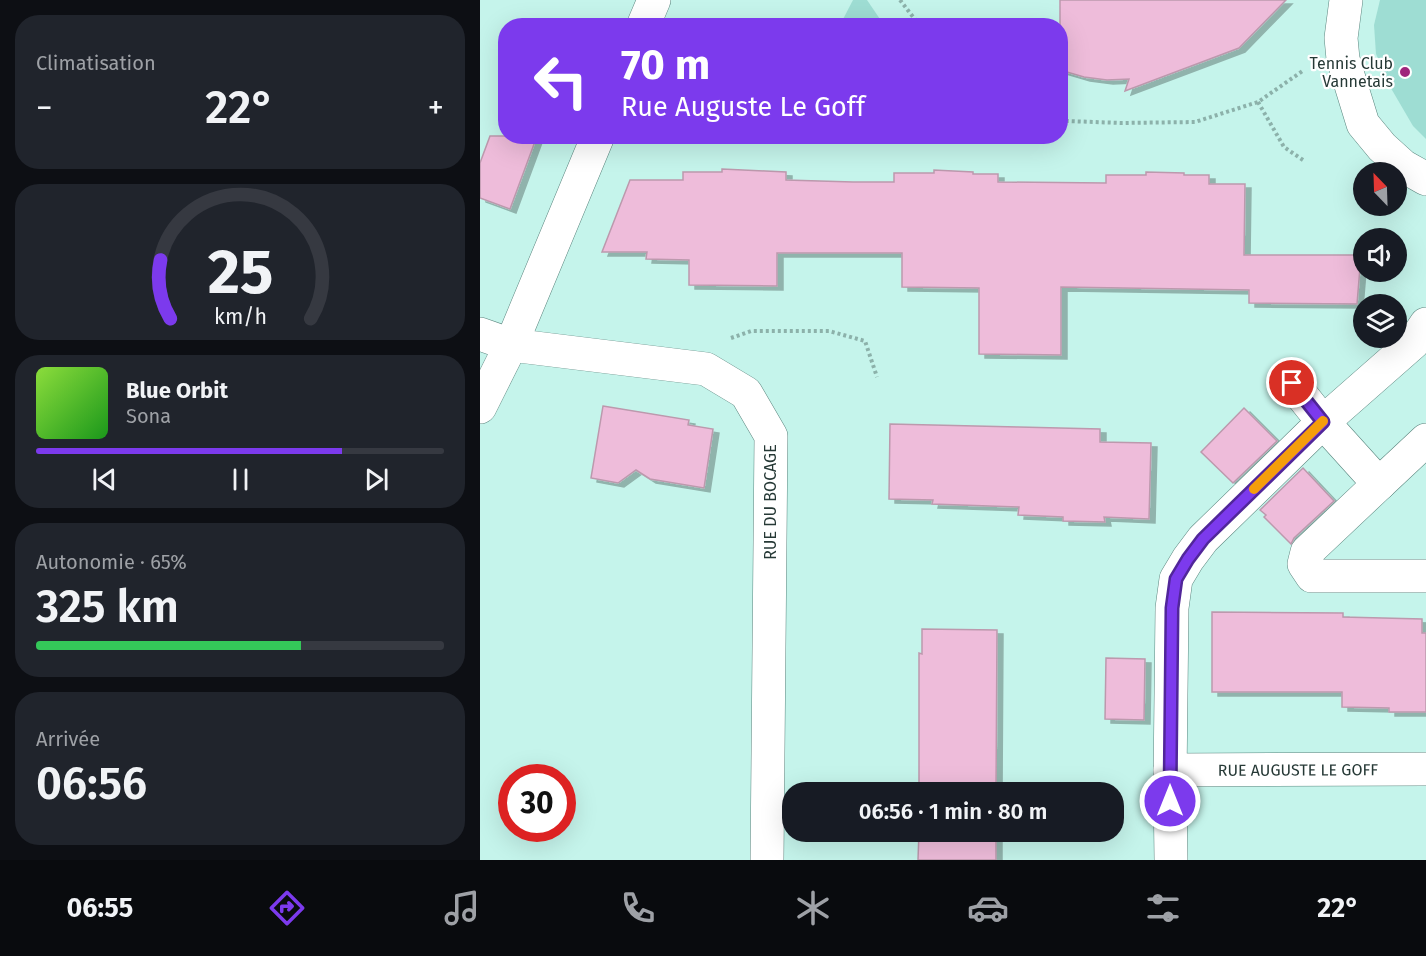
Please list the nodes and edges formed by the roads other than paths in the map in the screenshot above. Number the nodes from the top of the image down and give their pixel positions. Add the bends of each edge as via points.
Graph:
1 (654, 0) edge
2 (1346, 0) edge
3 (646, 18) edge
4 (595, 144) edge
5 (1426, 179) edge
6 (1426, 324) edge
7 (480, 334) edge
8 (512, 345) junction
9 (1292, 383) dead end
10 (480, 407) edge
11 (1323, 422) junction
12 (1426, 440) edge
13 (1379, 484) junction
14 (1426, 576) edge
15 (1426, 769) edge
16 (1161, 777) junction
17 (767, 860) edge
18 (1171, 860) edge

1 - 3 street
2 - 5 street via 1341,38 1343,59 1364,124 1403,166
4 - 8 street
6 - 11 street via 1414,342
7 - 8 street, RUE DU BOCAGE
8 - 10 street
8 - 17 street, RUE DU BOCAGE via 706,369 746,393 771,436
9 - 11 street
11 - 13 street
11 - 16 street via 1203,539 1176,579
12 - 13 street
13 - 14 street via 1307,552 1304,564 1312,576
15 - 16 street, RUE AUGUSTE LE GOFF
16 - 18 street

